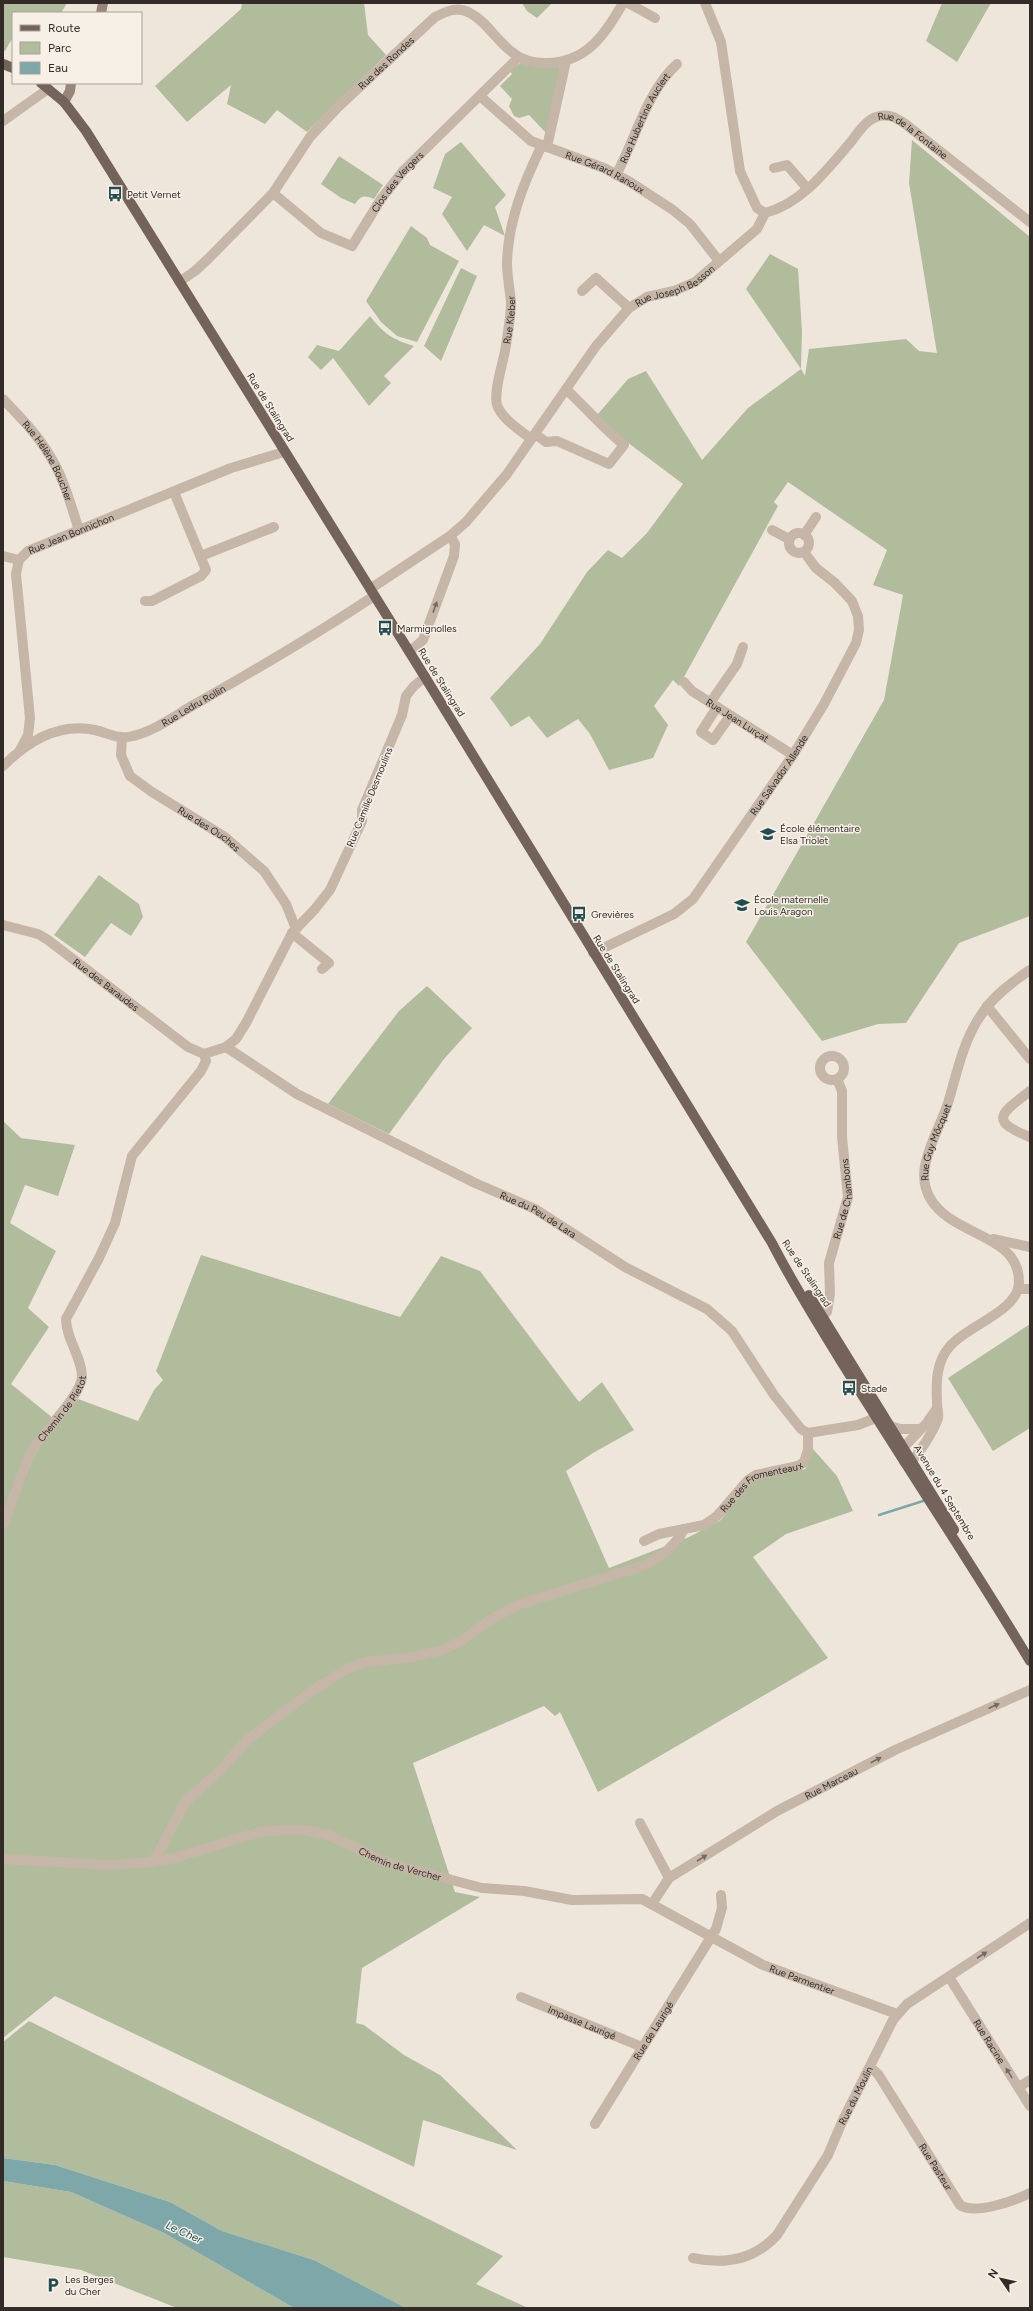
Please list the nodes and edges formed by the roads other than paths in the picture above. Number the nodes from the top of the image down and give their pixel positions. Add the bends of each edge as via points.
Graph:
1 (623, 3) edge
2 (628, 3) edge
3 (705, 3) edge
4 (456, 6) edge
5 (655, 18) dead end
6 (519, 57) junction
7 (566, 61) junction
8 (677, 64) dead end
9 (71, 84) edge
10 (48, 85) edge
11 (481, 97) junction
12 (64, 102) junction
13 (3, 121) edge
14 (544, 146) junction
15 (774, 168) dead end
16 (616, 175) junction
17 (807, 188) junction
18 (273, 193) junction
19 (765, 213) junction
20 (1029, 221) edge
21 (720, 261) junction
22 (179, 282) junction
23 (582, 291) dead end
24 (628, 308) junction
25 (566, 389) junction
26 (3, 399) edge
27 (533, 437) junction
28 (284, 452) junction
29 (174, 492) junction
30 (816, 517) dead end
31 (274, 527) dead end
32 (80, 530) junction
33 (772, 530) dead end
34 (804, 534) junction
35 (450, 536) junction
36 (789, 539) junction
37 (804, 552) junction
38 (3, 556) edge
39 (201, 556) junction
40 (19, 560) junction
41 (372, 592) junction
42 (145, 601) dead end
43 (742, 647) dead end
44 (410, 652) junction
45 (425, 677) junction
46 (684, 682) dead end
47 (714, 705) junction
48 (730, 716) junction
49 (122, 738) junction
50 (20, 750) junction
51 (793, 755) junction
52 (3, 766) edge
53 (3, 925) edge
54 (294, 931) junction
55 (593, 953) junction
56 (322, 969) dead end
57 (1030, 970) edge
58 (987, 1006) junction
59 (226, 1047) junction
60 (204, 1054) junction
61 (1030, 1059) edge
62 (837, 1079) dead end
63 (1030, 1091) edge
64 (1030, 1137) edge
65 (989, 1238) junction
66 (1030, 1247) edge
67 (1018, 1288) junction
68 (1030, 1289) edge
69 (819, 1318) junction
70 (937, 1408) junction
71 (880, 1417) junction
72 (890, 1426) junction
73 (920, 1429) junction
74 (808, 1433) junction
75 (901, 1449) junction
76 (908, 1461) junction
77 (3, 1524) edge
78 (684, 1530) junction
79 (644, 1541) dead end
80 (1030, 1660) edge
81 (1030, 1690) edge
82 (640, 1823) dead end
83 (3, 1860) edge
84 (152, 1862) junction
85 (669, 1878) junction
86 (721, 1895) dead end
87 (652, 1904) junction
88 (1030, 1924) edge
89 (710, 1937) junction
90 (950, 1977) junction
91 (521, 1996) dead end
92 (897, 2014) junction
93 (642, 2047) junction
94 (870, 2067) junction
95 (1030, 2080) edge
96 (1018, 2087) junction
97 (1030, 2106) edge
98 (595, 2124) dead end
99 (1030, 2193) edge
100 (693, 2258) dead end

1 - 7 street, Rue des Rondes via 603,36 586,52
2 - 5 street
3 - 19 street via 721,42 740,171 757,208
4 - 6 street, Rue des Rondes via 477,18
4 - 18 street, Rue des Rondes via 435,16 338,106 310,137
6 - 7 street, Rue des Rondes via 541,63
6 - 11 street, Clos des Vergers
7 - 14 street, Rue Kleber
8 - 16 street, Rue Hubertine Auclert via 665,76 638,125
9 - 12 main road
10 - 12 main road, Rue de Stalingrad
10 - 13 street
11 - 14 street, Rue Gérard Ranoux via 524,136
11 - 18 street, Clos des Vergers via 403,171 381,199 352,246 321,233
12 - 22 main road, Rue de Stalingrad via 86,131
14 - 16 street, Rue Gérard Ranoux via 580,158
14 - 27 street, Rue Kleber via 522,188 511,229 507,264 511,304 496,401 509,420
15 - 17 street via 787,165
16 - 21 street, Rue Gérard Ranoux via 652,195 682,217
17 - 19 street, Rue de la Fontaine via 791,201
17 - 20 street, Rue de la Fontaine via 869,121 882,115 890,115 904,123
18 - 22 street, Rue des Rondes via 208,260
19 - 21 street, Rue Joseph Besson via 757,229
21 - 24 street, Rue Joseph Besson via 684,288 647,297
22 - 28 main road, Rue de Stalingrad
23 - 24 street via 596,278
24 - 25 street, Rue Joseph Besson via 596,346
25 - 27 street, Rue Joseph Besson
25 - 27 street, Rue Kleber via 592,412 602,427 624,445 609,464 557,440 546,442
26 - 32 street, Rue Hélène Boucher via 27,424 50,456
27 - 35 street, Rue Joseph Besson via 508,474 466,522
28 - 29 street, Rue Jean Bonnichon via 231,468
28 - 41 main road, Rue de Stalingrad
29 - 32 street, Rue Jean Bonnichon
29 - 39 street
30 - 34 street
31 - 39 street
32 - 40 street, Rue Jean Bonnichon via 28,551
33 - 36 street
34 - 36 street via 797,533
34 - 37 street via 809,543
35 - 41 street, Rue Ledru Rollin
44 -> 35 street via 422,640 454,556 455,544
36 - 37 street via 792,551
37 - 51 street, Rue Salvador Allende via 816,568 852,601 858,616 859,630 856,644
38 - 40 street
39 - 42 street via 206,570 202,576 152,601
40 - 50 street, Rue Jean Bonnichon via 16,574 30,718 28,735
41 - 44 main road, Rue de Stalingrad
41 - 49 street, Rue Ledru Rollin via 219,690 149,730
43 - 47 street via 737,664
44 - 45 main road, Rue de Stalingrad
45 - 54 street, Rue Camille Desmoulins via 406,696 402,715 362,810 362,821 330,890
45 - 55 main road, Rue de Stalingrad
46 - 47 street, Rue Jean Lurçat via 692,692
47 - 48 street, Rue Jean Lurçat
47 - 48 street via 701,732 713,740
48 - 51 street, Rue Jean Lurçat
49 - 50 street, Rue Ledru Rollin via 84,728 67,729 37,739
49 - 54 street, Rue des Ouches via 121,755 130,776 225,837 264,871 286,904
50 - 52 street, Rue Ledru Rollin
51 - 55 street, Rue Salvador Allende via 693,899 674,914
53 - 60 street, Rue des Baraudes via 38,934 48,940 188,1047
54 - 56 street via 329,963
54 - 59 street, Rue Camille Desmoulins via 246,1023 236,1039
55 - 69 main road, Rue de Stalingrad via 772,1243 794,1271
57 - 58 street, Rue Guy Môcquet via 1016,979
58 - 61 street
58 - 65 street, Rue Guy Môcquet via 976,1022 965,1047 930,1148 924,1174 929,1196 937,1209 956,1224
59 - 60 street, Rue Camille Desmoulins
59 - 74 street, Rue du Peu de Lara via 297,1094 475,1183 535,1209 625,1267 707,1309 732,1331 774,1395 801,1430
60 - 77 street, Chemin de Pietot via 206,1061 201,1071 132,1156 115,1223 66,1319 66,1326 81,1366 82,1379 76,1392 34,1448
62 - 69 street, Rue de Chambons via 842,1091 842,1137 848,1197 829,1262 830,1294 827,1312
63 - 64 street via 1004,1111 1002,1118 1010,1130
65 - 66 street
65 - 67 street, Rue Guy Môcquet via 1005,1250 1013,1263 1019,1278
67 - 68 street
67 - 70 street via 1010,1303 960,1336 942,1357 938,1369
69 - 71 main road, Avenue du 4 Septembre
70 - 73 street
70 - 76 street via 938,1417 922,1449
71 - 72 main road, Avenue du 4 Septembre
71 - 74 street via 858,1425
71 - 75 main road, Avenue du 4 Septembre
72 - 73 street via 901,1430
72 - 75 main road, Avenue du 4 Septembre
73 - 75 street
74 - 78 street, Rue des Fromenteaux via 808,1450 804,1462 798,1466 756,1475 739,1488 718,1516 704,1525
75 - 76 main road, Avenue du 4 Septembre
76 - 80 main road, Avenue du 4 Septembre via 963,1544 969,1560
78 - 79 street, Rue des Fromenteaux via 659,1534
78 - 84 street via 664,1553 646,1565 520,1604 443,1650 413,1657 366,1662 345,1670 246,1741 222,1769 186,1801
85 -> 81 street, Rue Marceau via 777,1811 895,1750
82 - 85 street
83 - 84 street, Chemin de Vercher via 109,1865
84 - 87 street, Chemin de Vercher via 174,1858 260,1832 305,1830 328,1835 388,1862 482,1888 524,1891 572,1900 635,1898
85 - 87 street, Rue Marceau
86 - 89 street via 722,1908 716,1929
87 - 89 street, Rue Parmentier
90 -> 88 street, Rue du Moulin
89 - 92 street, Rue Parmentier via 763,1965
89 - 93 street, Rue de Laurigé
90 - 92 street, Rue du Moulin
96 -> 90 street, Rue Racine
91 - 93 street, Impasse Laurigé
92 - 94 street, Rue du Moulin
93 - 98 street, Rue de Laurigé
94 - 99 street, Rue Pasteur via 878,2074 960,2205 970,2210 1016,2200
94 - 100 street, Rue du Moulin via 828,2155 769,2244 742,2258 726,2262
95 - 96 street
96 - 97 street, Rue Racine

